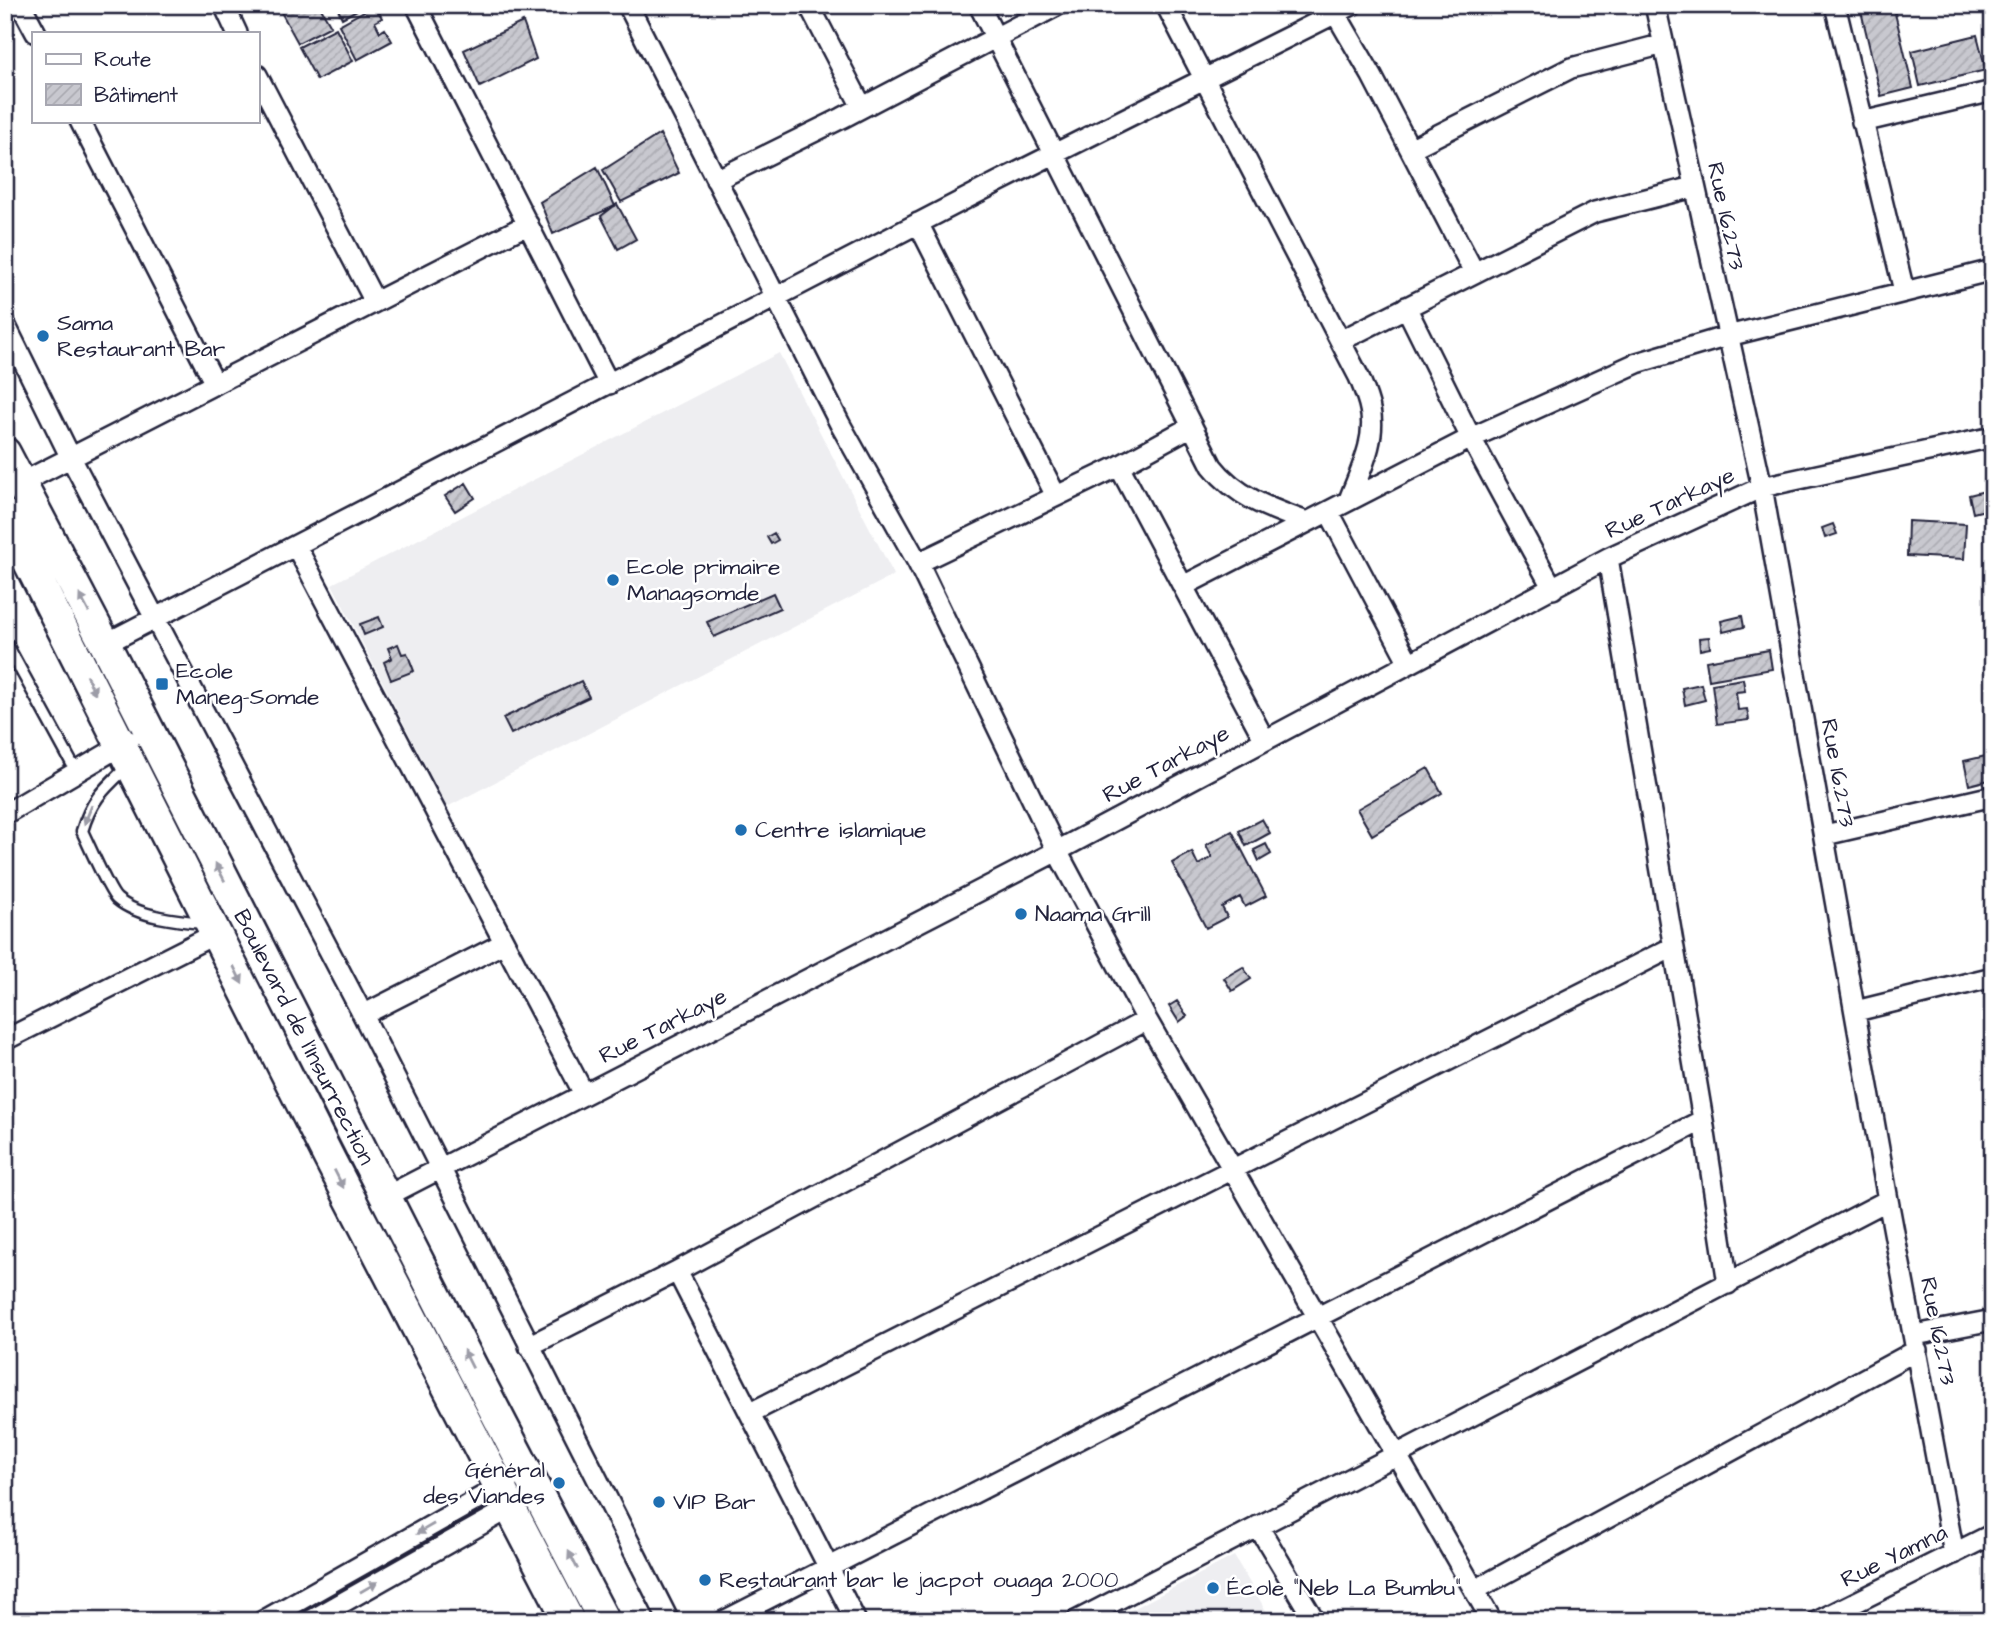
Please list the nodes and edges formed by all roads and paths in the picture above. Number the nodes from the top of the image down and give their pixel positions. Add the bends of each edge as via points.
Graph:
1 (21, 5) edge
2 (224, 5) edge
3 (416, 5) edge
4 (628, 5) edge
5 (809, 5) edge
6 (979, 5) edge
7 (1058, 5) edge
8 (1166, 5) edge
9 (1655, 5) edge
10 (1835, 5) edge
11 (1344, 9) edge
12 (35, 32) edge
13 (237, 32) edge
14 (995, 38) junction
15 (1664, 44) junction
16 (259, 79) edge
17 (1204, 80) junction
18 (1993, 91) edge
19 (862, 107) junction
20 (81, 122) edge
21 (1862, 122) junction
22 (1409, 149) junction
23 (1055, 153) junction
24 (716, 180) junction
25 (1694, 187) junction
26 (918, 223) junction
27 (528, 224) junction
28 (1993, 270) edge
29 (1474, 272) junction
30 (1904, 292) junction
31 (775, 298) junction
32 (375, 302) junction
33 (1406, 307) junction
34 (5, 324) edge
35 (1728, 336) junction
36 (1342, 340) junction
37 (215, 384) junction
38 (609, 384) junction
39 (1192, 426) junction
40 (1993, 436) edge
41 (1471, 438) junction
42 (5, 453) edge
43 (71, 458) junction
44 (1119, 466) junction
45 (21, 483) junction
46 (1762, 487) junction
47 (1056, 496) junction
48 (1349, 500) junction
49 (1328, 512) junction
50 (5, 514) edge
51 (1307, 522) junction
52 (296, 546) junction
53 (1608, 558) junction
54 (918, 563) junction
55 (1182, 586) junction
56 (1553, 589) junction
57 (155, 619) junction
58 (5, 641) edge
59 (105, 644) junction
60 (1409, 663) junction
61 (149, 731) junction
62 (1264, 739) junction
63 (126, 754) junction
64 (76, 771) junction
65 (1993, 796) edge
66 (5, 814) edge
67 (1825, 835) junction
68 (1057, 851) junction
69 (214, 929) junction
70 (504, 943) junction
71 (1673, 947) junction
72 (1993, 977) edge
73 (1856, 1011) junction
74 (363, 1016) junction
75 (1147, 1020) junction
76 (5, 1040) edge
77 (584, 1094) junction
78 (1703, 1120) junction
79 (1233, 1168) junction
80 (440, 1169) junction
81 (385, 1197) junction
82 (1888, 1200) junction
83 (677, 1271) junction
84 (1728, 1284) junction
85 (1318, 1316) junction
86 (1993, 1320) edge
87 (1916, 1343) junction
88 (529, 1346) junction
89 (750, 1413) junction
90 (1397, 1455) junction
91 (533, 1483) junction
92 (504, 1497) junction
93 (1258, 1526) junction
94 (1993, 1534) edge
95 (1954, 1554) junction
96 (829, 1567) junction
97 (1475, 1590) junction
98 (264, 1621) edge
99 (310, 1621) edge
100 (569, 1621) edge
101 (604, 1621) edge
102 (668, 1621) edge
103 (724, 1621) edge
104 (856, 1621) edge
105 (1076, 1621) edge
106 (1315, 1621) edge
107 (1492, 1621) edge
108 (1818, 1621) edge

1 - 12 street
2 - 13 street
3 - 27 street
4 - 24 street
5 - 19 street
6 - 14 street
7 - 14 street
8 - 17 street
9 - 15 street, Rue 16.273
10 - 21 street
11 - 17 street
11 - 22 street
14 - 19 street
14 - 23 street
15 - 22 street via 1571,68
15 - 25 street, Rue 16.273
16 - 32 street
17 - 23 street
17 - 36 street
18 - 21 street
19 - 24 street
20 - 37 street
21 - 30 street
22 - 29 street
23 - 26 street
23 - 39 street
24 - 31 street
25 - 29 street via 1595,212
25 - 35 street, Rue 16.273
26 - 31 street
26 - 47 street
27 - 32 street
27 - 38 street
28 - 30 street
29 - 33 street
30 - 35 street
31 - 38 street
31 - 54 street
32 - 37 street
33 - 36 street
33 - 41 street
34 - 43 street
35 - 41 street via 1637,363
35 - 46 street, Rue 16.273
36 - 48 street via 1370,408 1372,429
37 - 43 street
38 - 52 street
39 - 44 street
39 - 51 street via 1222,479 1253,500
40 - 46 street, Rue Tarkaye
41 - 48 street
41 - 56 street
42 - 45 main road, Boulevard de l'Insurrection
43 - 45 street
43 - 57 street
44 - 47 street
44 - 55 street
59 -> 45 main road, Boulevard de l'Insurrection
46 - 53 street, Rue Tarkaye
46 - 67 street, Rue 16.273
47 - 54 street
48 - 49 street
49 - 51 street
49 - 60 street
50 -> 63 main road, Boulevard de l'Insurrection
51 - 55 street
52 - 57 street
52 - 70 street
53 - 56 street, Rue Tarkaye
53 - 71 street
54 - 68 street
55 - 62 street
56 - 60 street, Rue Tarkaye
57 - 59 street
57 - 74 street
58 - 64 lane
59 - 61 main road, Boulevard de l'Insurrection
60 - 62 street, Rue Tarkaye
61 - 63 street
81 -> 61 main road, Boulevard de l'Insurrection
62 - 68 street, Rue Tarkaye
63 - 64 street
63 - 69 main road, Boulevard de l'Insurrection
63 -> 69 lane via 89,807 82,831 116,898 167,920
64 - 66 street
65 - 67 street
67 - 73 street, Rue 16.273
68 - 75 street
68 - 77 street, Rue Tarkaye
69 - 76 street
69 -> 92 main road, Boulevard de l'Insurrection
70 - 74 street
70 - 77 street
71 - 78 street
71 - 79 street
72 - 73 street
73 - 82 street, Rue 16.273
74 - 80 street
75 - 79 street
75 - 83 street
77 - 80 street, Rue Tarkaye
78 - 84 street
78 - 85 street
79 - 85 street
79 - 89 street
80 - 81 street, Rue Tarkaye
80 - 88 street
91 -> 81 main road, Boulevard de l'Insurrection
82 - 84 street
82 - 87 street, Rue 16.273
83 - 88 street
83 - 89 street
84 - 90 street
85 - 90 street
85 - 96 street
86 - 87 street
87 - 95 street, Rue 16.273
87 - 97 street
88 - 102 street
89 - 96 street
90 - 93 street
90 - 97 street
91 - 92 street
101 -> 91 main road, Boulevard de l'Insurrection
92 -> 98 street
99 -> 92 street
92 - 100 main road, Boulevard de l'Insurrection
93 - 105 street
93 - 106 street
94 - 95 street, Rue Yamna
95 - 108 street, Rue Yamna
96 - 103 street
96 - 104 street
97 - 107 street

